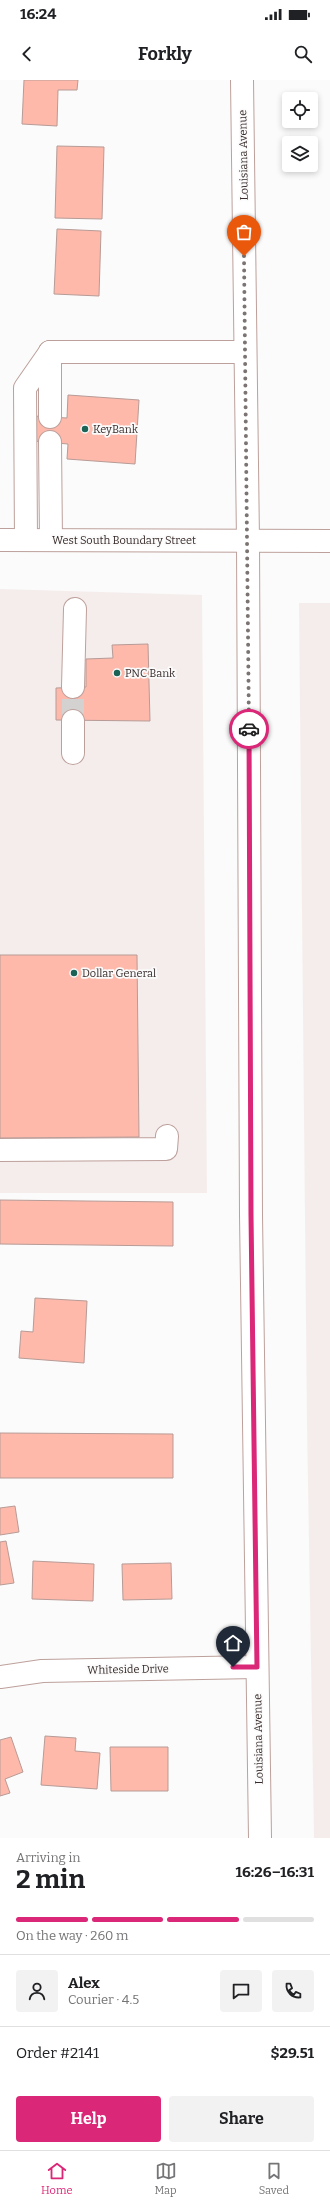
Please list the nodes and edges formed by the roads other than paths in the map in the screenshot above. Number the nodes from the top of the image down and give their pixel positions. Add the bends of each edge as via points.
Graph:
1 (242, 80) edge
2 (50, 352) junction
3 (245, 352) junction
4 (50, 417) dead end
5 (50, 442) dead end
6 (0, 540) edge
7 (26, 540) junction
8 (51, 540) junction
9 (248, 541) junction
10 (330, 541) edge
11 (74, 609) dead end
12 (73, 687) tunnel mouth
13 (73, 721) tunnel mouth
14 (73, 752) dead end
15 (167, 1136) dead end
16 (0, 1150) edge
17 (257, 1667) junction
18 (0, 1677) edge
19 (260, 1838) edge

1 - 3 main road, Louisiana Avenue
2 - 3 main road
2 - 4 main road
2 - 7 main road via 25,388
3 - 9 main road, Louisiana Avenue
5 - 8 main road
6 - 7 main road, West South Boundary Street
7 - 8 main road, West South Boundary Street
8 - 9 main road, West South Boundary Street
9 - 10 main road, West South Boundary Street
9 - 17 main road, Louisiana Avenue via 251,1215
11 - 12 main road
13 - 14 main road
15 - 16 main road via 166,1150
17 - 18 main road, Whiteside Drive via 42,1671
17 - 19 main road, Louisiana Avenue

